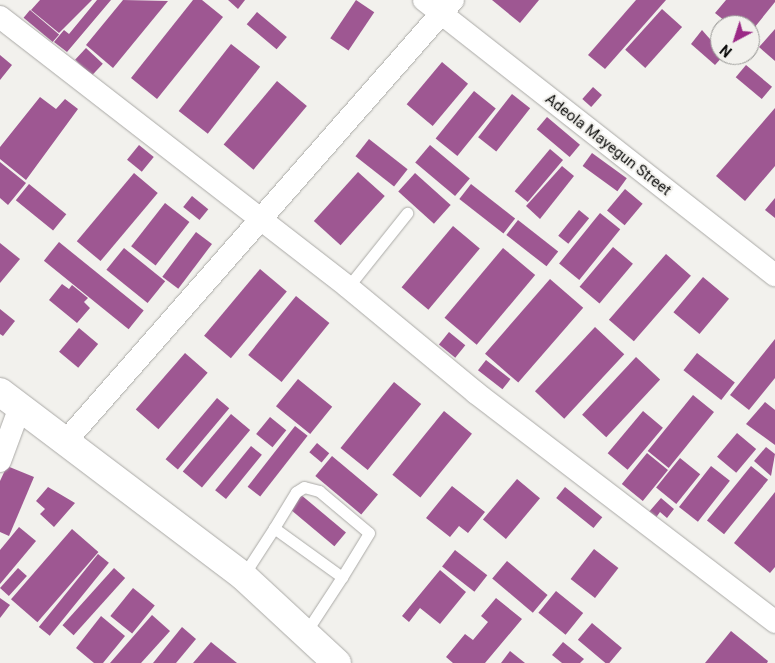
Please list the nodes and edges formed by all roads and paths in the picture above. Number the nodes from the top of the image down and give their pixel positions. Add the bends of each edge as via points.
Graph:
1 (424, 0) edge
2 (447, 7) edge
3 (0, 17) edge
4 (407, 213) dead end
5 (259, 220) junction
6 (775, 275) edge
7 (348, 287) junction
8 (10, 400) edge
9 (65, 442) junction
10 (0, 461) edge
11 (274, 528) junction
12 (243, 576) junction
13 (342, 577) junction
14 (775, 622) edge
15 (306, 632) junction
16 (337, 663) edge

1 - 2 street, Adeola Mayegun Street
2 - 5 street
2 - 6 street, Adeola Mayegun Street
3 - 5 street
4 - 7 lane
5 - 7 street
5 - 9 street
7 - 14 street via 476,393
8 - 9 street
8 - 10 street
9 - 12 street
11 - 12 lane
11 - 13 lane
11 - 13 lane via 296,492 304,487 319,491 369,533
12 - 15 street
13 - 15 lane
15 - 16 street

